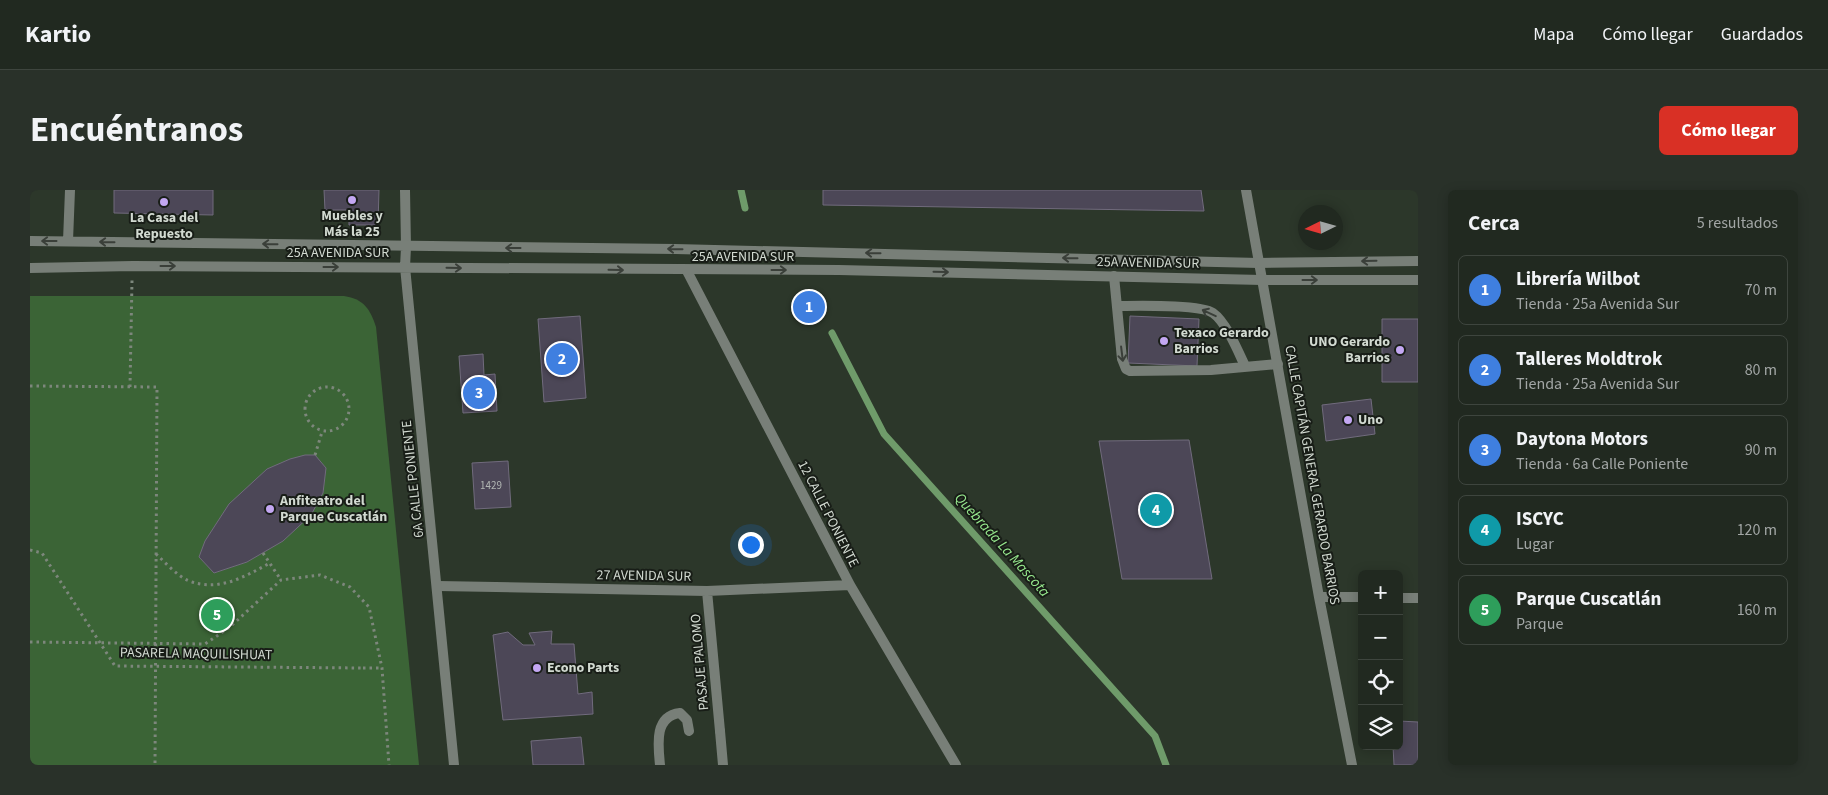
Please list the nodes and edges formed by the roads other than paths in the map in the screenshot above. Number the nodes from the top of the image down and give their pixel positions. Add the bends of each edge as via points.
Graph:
1 (70, 190) edge
2 (405, 190) edge
3 (1246, 190) edge
4 (30, 241) edge
5 (68, 241) junction
6 (406, 247) junction
7 (1418, 260) edge
8 (1259, 262) junction
9 (405, 267) junction
10 (30, 268) edge
11 (687, 271) junction
12 (1114, 276) junction
13 (1262, 280) junction
14 (1418, 280) edge
15 (1117, 306) junction
16 (1278, 364) junction
17 (1245, 366) junction
18 (850, 585) junction
19 (438, 586) junction
20 (707, 591) junction
21 (1319, 597) junction
22 (1358, 597) edge
23 (1403, 598) edge
24 (1418, 598) edge
25 (689, 731) dead end
26 (454, 765) edge
27 (660, 765) edge
28 (723, 765) edge
29 (956, 765) edge
30 (1352, 765) edge

1 - 5 street
2 - 6 street, 6A CALLE PONIENTE
3 - 8 street, CALLE CAPITÁN GENERAL GERARDO BARRIOS
5 -> 4 street, 25A AVENIDA SUR
6 -> 5 street, 25A AVENIDA SUR
8 -> 6 street, 25A AVENIDA SUR via 675,249
6 - 9 street, 6A CALLE PONIENTE
7 -> 8 street, 25A AVENIDA SUR
8 - 13 street, CALLE CAPITÁN GENERAL GERARDO BARRIOS
10 -> 9 street, 25A AVENIDA SUR
9 -> 11 street, 25A AVENIDA SUR
9 - 19 street, 6A CALLE PONIENTE
11 -> 12 street, 25A AVENIDA SUR via 849,270
11 - 18 street, 12 CALLE PONIENTE
12 - 13 street, 25A AVENIDA SUR
12 - 15 street
13 -> 14 street, 25A AVENIDA SUR
13 - 16 street, CALLE CAPITÁN GENERAL GERARDO BARRIOS
17 -> 15 street via 1221,321 1213,313 1200,309
15 -> 17 street via 1122,360 1130,371 1211,370
16 - 17 street
16 - 21 street, CALLE CAPITÁN GENERAL GERARDO BARRIOS
18 - 20 street, 27 AVENIDA SUR
18 - 29 street, 12 CALLE PONIENTE
19 - 20 street, 27 AVENIDA SUR
19 - 26 street, 6A CALLE PONIENTE
20 - 28 street, PASAJE PALOMO
21 - 22 street
21 - 30 street, CALLE CAPITÁN GENERAL GERARDO BARRIOS
23 - 24 street
25 - 27 street via 687,720 680,713 671,714 664,720 658,739

